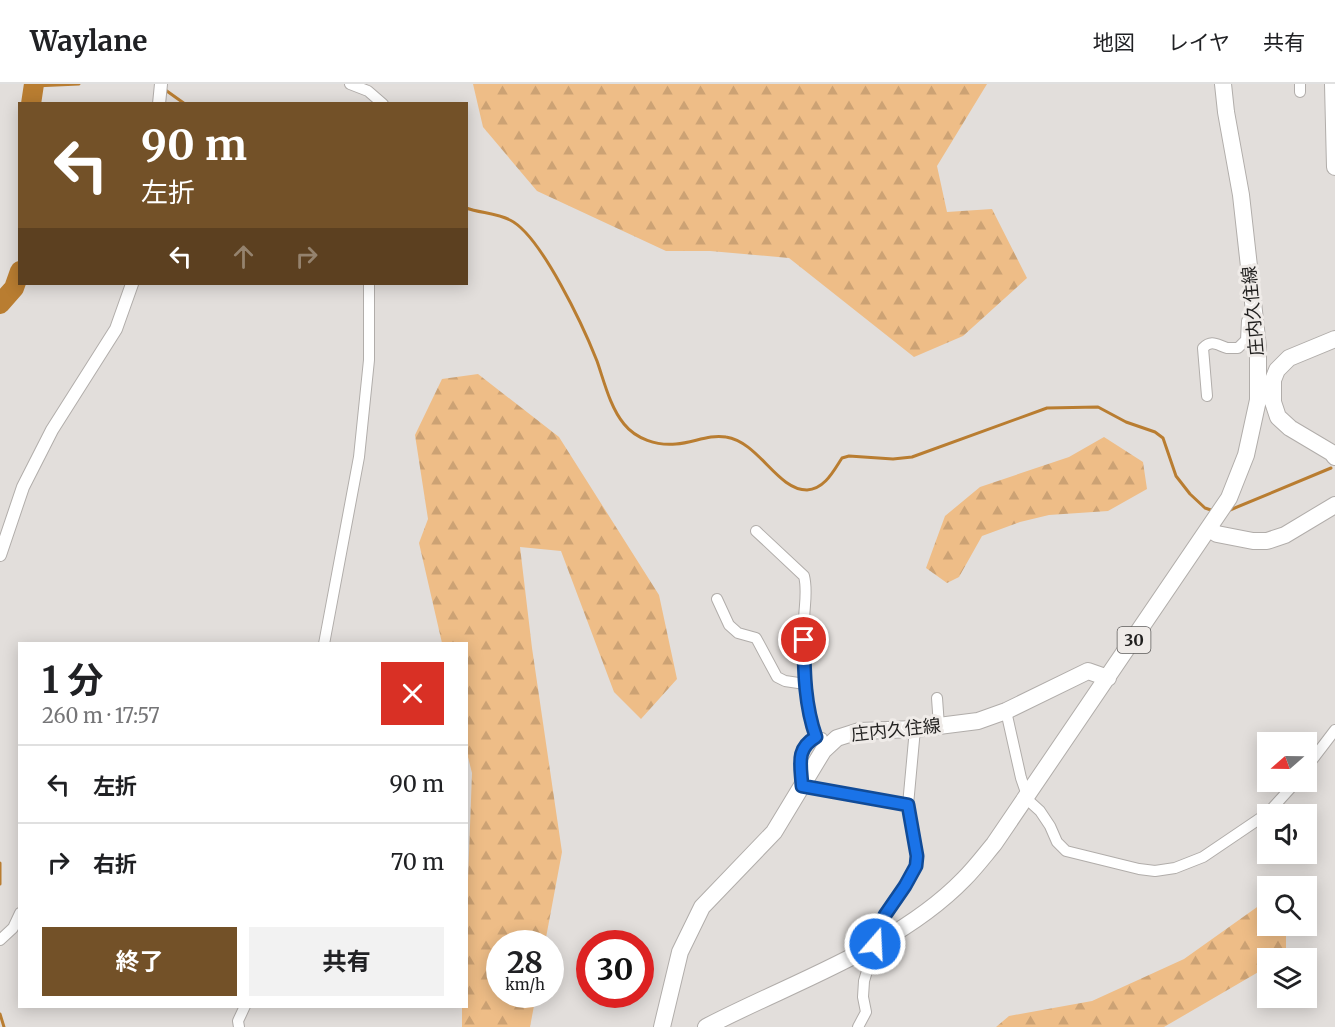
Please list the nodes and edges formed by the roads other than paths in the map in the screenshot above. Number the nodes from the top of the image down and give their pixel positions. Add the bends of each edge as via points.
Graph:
1 (161, 84) edge
2 (350, 84) edge
3 (1223, 84) edge
4 (1333, 84) edge
5 (159, 102) edge
6 (381, 102) edge
7 (1335, 167) edge
8 (132, 285) edge
9 (369, 285) edge
10 (1255, 312) junction
11 (1335, 339) edge
12 (1258, 365) junction
13 (1277, 370) junction
14 (1207, 396) dead end
15 (1335, 457) edge
16 (1335, 505) edge
17 (1210, 529) junction
18 (756, 531) dead end
19 (0, 555) edge
20 (717, 599) dead end
21 (324, 642) edge
22 (1108, 678) junction
23 (805, 684) junction
24 (937, 698) dead end
25 (1006, 711) junction
26 (939, 726) junction
27 (915, 729) junction
28 (1335, 730) edge
29 (816, 737) junction
30 (837, 738) junction
31 (1317, 754) edge
32 (802, 786) junction
33 (1287, 792) edge
34 (1027, 796) junction
35 (908, 805) junction
36 (18, 917) edge
37 (0, 940) edge
38 (875, 944) junction
39 (244, 1008) edge
40 (239, 1027) edge
41 (662, 1027) edge
42 (706, 1027) edge
43 (858, 1027) edge

1 - 5 street
2 - 6 street via 368,91
3 - 10 main road, 庄内久住線 / 30
4 - 7 main road
8 - 19 street via 100,357 52,430 23,487
9 - 21 street via 369,360 359,457
10 - 12 main road, 庄内久住線 / 30
10 - 14 street via 1247,321 1246,340 1238,348 1217,343 1203,348
11 - 13 main road, 庄内久住線 via 1290,358
12 - 13 street
12 - 17 main road, 庄内久住線 / 30 via 1258,400 1246,455 1229,498
13 - 15 main road, 庄内久住線 via 1273,380 1278,417
16 - 17 main road via 1285,535 1267,541 1217,534
17 - 22 main road, 庄内久住線 / 30
18 - 23 street via 804,576 807,585
20 - 23 street via 729,625 738,633 756,638 777,677
22 - 25 main road, 庄内久住線 / 30 via 1088,671
22 - 34 main road, 庄内久住線 / 30
23 - 29 street via 809,719
24 - 26 street
25 - 26 main road, 庄内久住線 / 30 via 978,721
25 - 34 street
26 - 27 main road, 庄内久住線 / 30
27 - 30 main road, 庄内久住線 / 30 via 859,731
27 - 35 street
28 - 31 street
29 - 30 street
29 - 32 street via 807,742 801,753
30 - 32 main road, 庄内久住線
32 - 35 street
32 - 41 main road, 庄内久住線 via 774,832 702,908 681,952
33 - 34 street via 1269,813 1203,857 1155,871 1066,851
34 - 38 main road, 庄内久住線 / 30 via 964,879 928,910
35 - 38 street via 916,866 885,915
36 - 37 street
38 - 42 main road, 庄内久住線 / 30
38 - 43 street via 864,981 862,997 866,1012
39 - 40 street

